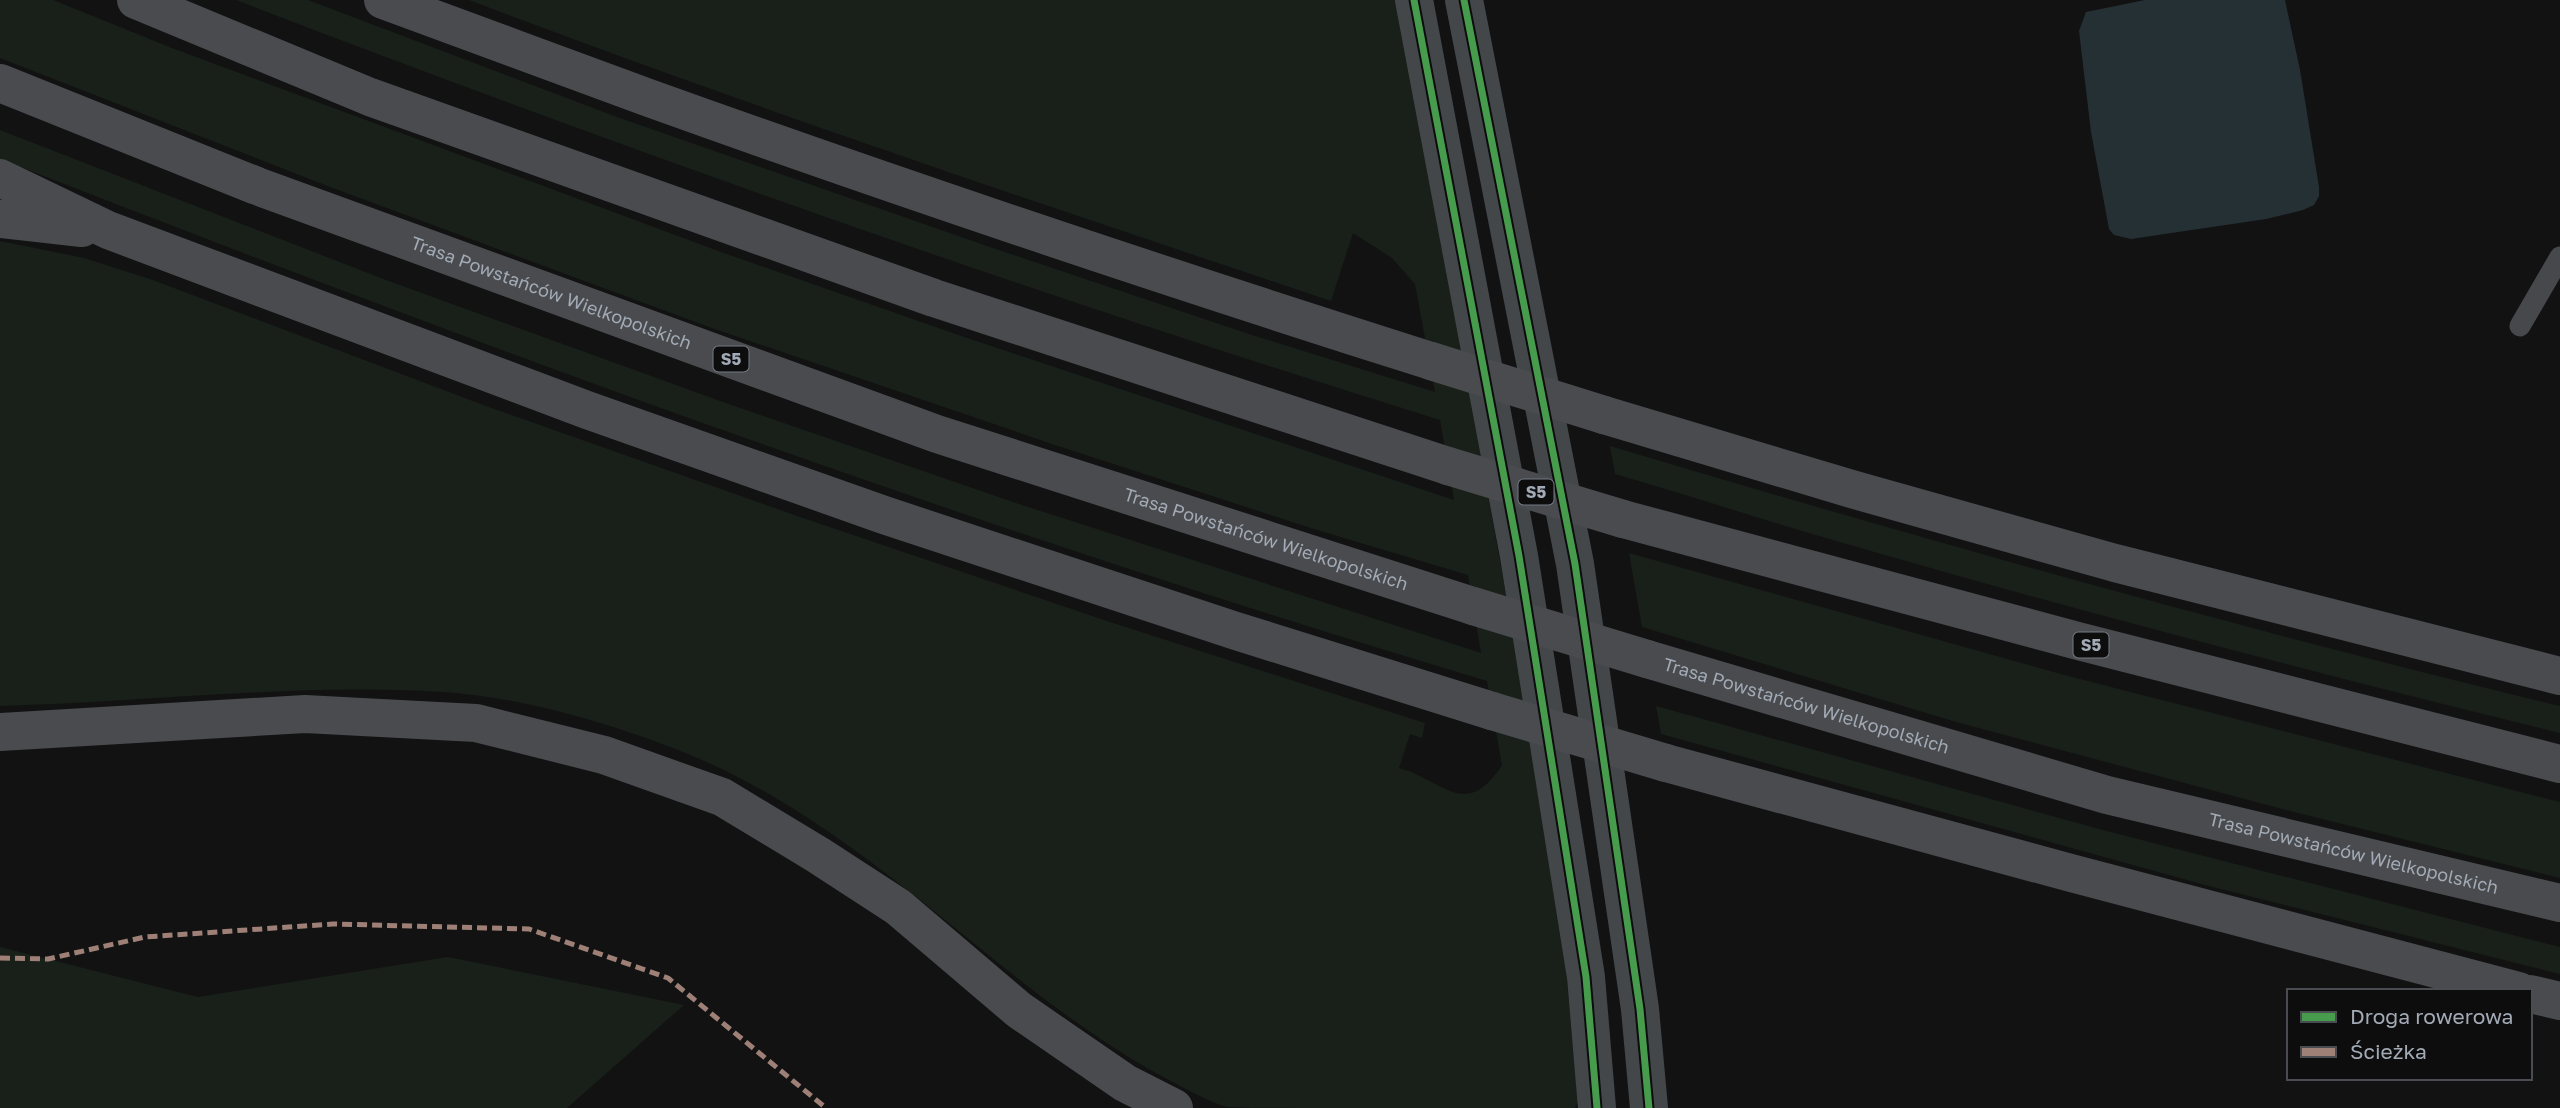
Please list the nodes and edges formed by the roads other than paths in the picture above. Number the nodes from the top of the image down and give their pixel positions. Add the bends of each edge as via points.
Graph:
1 (136, 0) edge
2 (383, 0) edge
3 (1413, 0) edge
4 (1464, 0) edge
5 (0, 83) edge
6 (0, 178) edge
7 (0, 219) edge
8 (108, 230) junction
9 (2560, 257) edge
10 (2520, 326) dead end
11 (2560, 676) edge
12 (0, 732) edge
13 (2560, 764) edge
14 (2560, 903) edge
15 (2511, 989) edge
16 (2532, 994) edge
17 (2560, 1001) edge
18 (1174, 1108) edge
19 (1597, 1108) edge
20 (1649, 1108) edge

1 - 13 highway, S5, bridge via 370,97 921,294 1448,466 1623,519 2078,641
2 - 11 highway, bridge via 941,201 1604,415 2102,559
3 - 19 main road via 1519,556 1586,976
4 - 20 main road via 1574,564 1640,1009
5 - 14 highway, Trasa Powstańców Wielkopolskich / S5, bridge via 257,186 937,434 1473,606 2107,795
6 - 8 highway
7 - 8 highway
8 - 15 highway, bridge via 587,411 1223,627 1666,763
9 - 10 lane
12 - 18 highway via 305,714 476,723 604,755 722,797 818,855 898,907 1020,1010 1125,1083
16 - 17 highway

